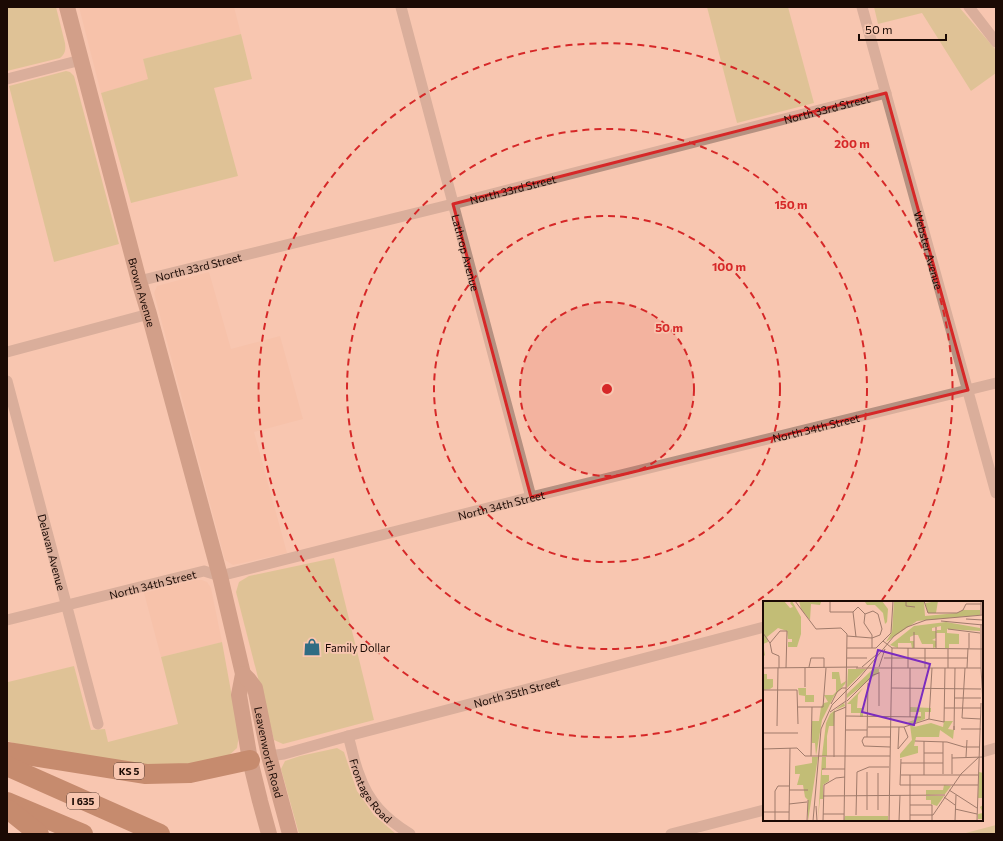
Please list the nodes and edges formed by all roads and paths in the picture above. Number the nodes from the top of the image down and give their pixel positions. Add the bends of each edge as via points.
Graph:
1 (67, 7) edge
2 (401, 7) edge
3 (862, 7) edge
4 (969, 7) edge
5 (996, 42) edge
6 (81, 60) junction
7 (7, 79) edge
8 (886, 93) junction
9 (453, 204) junction
10 (139, 281) junction
11 (148, 314) junction
12 (7, 352) edge
13 (7, 381) edge
14 (996, 383) edge
15 (968, 390) junction
16 (996, 493) edge
17 (531, 498) junction
18 (220, 576) junction
19 (67, 605) junction
20 (7, 620) edge
21 (763, 627) edge
22 (98, 724) dead end
23 (348, 736) junction
24 (996, 748) edge
25 (7, 752) edge
26 (983, 752) edge
27 (260, 758) junction
28 (7, 766) edge
29 (7, 802) edge
30 (7, 809) edge
31 (763, 810) edge
32 (40, 834) edge
33 (83, 834) edge
34 (160, 834) edge
35 (269, 834) edge
36 (290, 834) edge
37 (410, 834) edge
38 (672, 834) edge

1 - 6 main road, Brown Avenue
2 - 9 street, Lathrop Avenue
3 - 8 street, Webster Avenue
4 - 5 street
6 - 7 street
6 - 10 main road, Brown Avenue
8 - 9 street, North 33rd Street
8 - 15 street, Webster Avenue
9 - 10 street, North 33rd Street
9 - 17 street, Lathrop Avenue
10 - 11 main road, Brown Avenue
11 - 12 street
11 - 18 main road, Brown Avenue
13 - 19 street, Delavan Avenue
14 - 15 street, North 34th Street
15 - 16 street, Webster Avenue
15 - 17 street, North 34th Street
17 - 18 street, North 34th Street
18 - 19 street, North 34th Street via 204,571
18 - 27 main road, Leavenworth Road via 243,674 239,695
19 - 20 street, North 34th Street
19 - 22 street, Delavan Avenue
21 - 23 street, North 35th Street
23 - 27 street, North 35th Street
23 - 37 street, Frontage Road via 359,775 370,797 387,817
24 - 26 street
25 - 27 highway, KS 5 via 146,774 190,773
27 - 35 main road, Leavenworth Road via 260,801
27 - 36 main road, Leavenworth Road
28 - 34 highway, I 635
29 - 33 highway
30 - 32 highway
31 - 38 street

